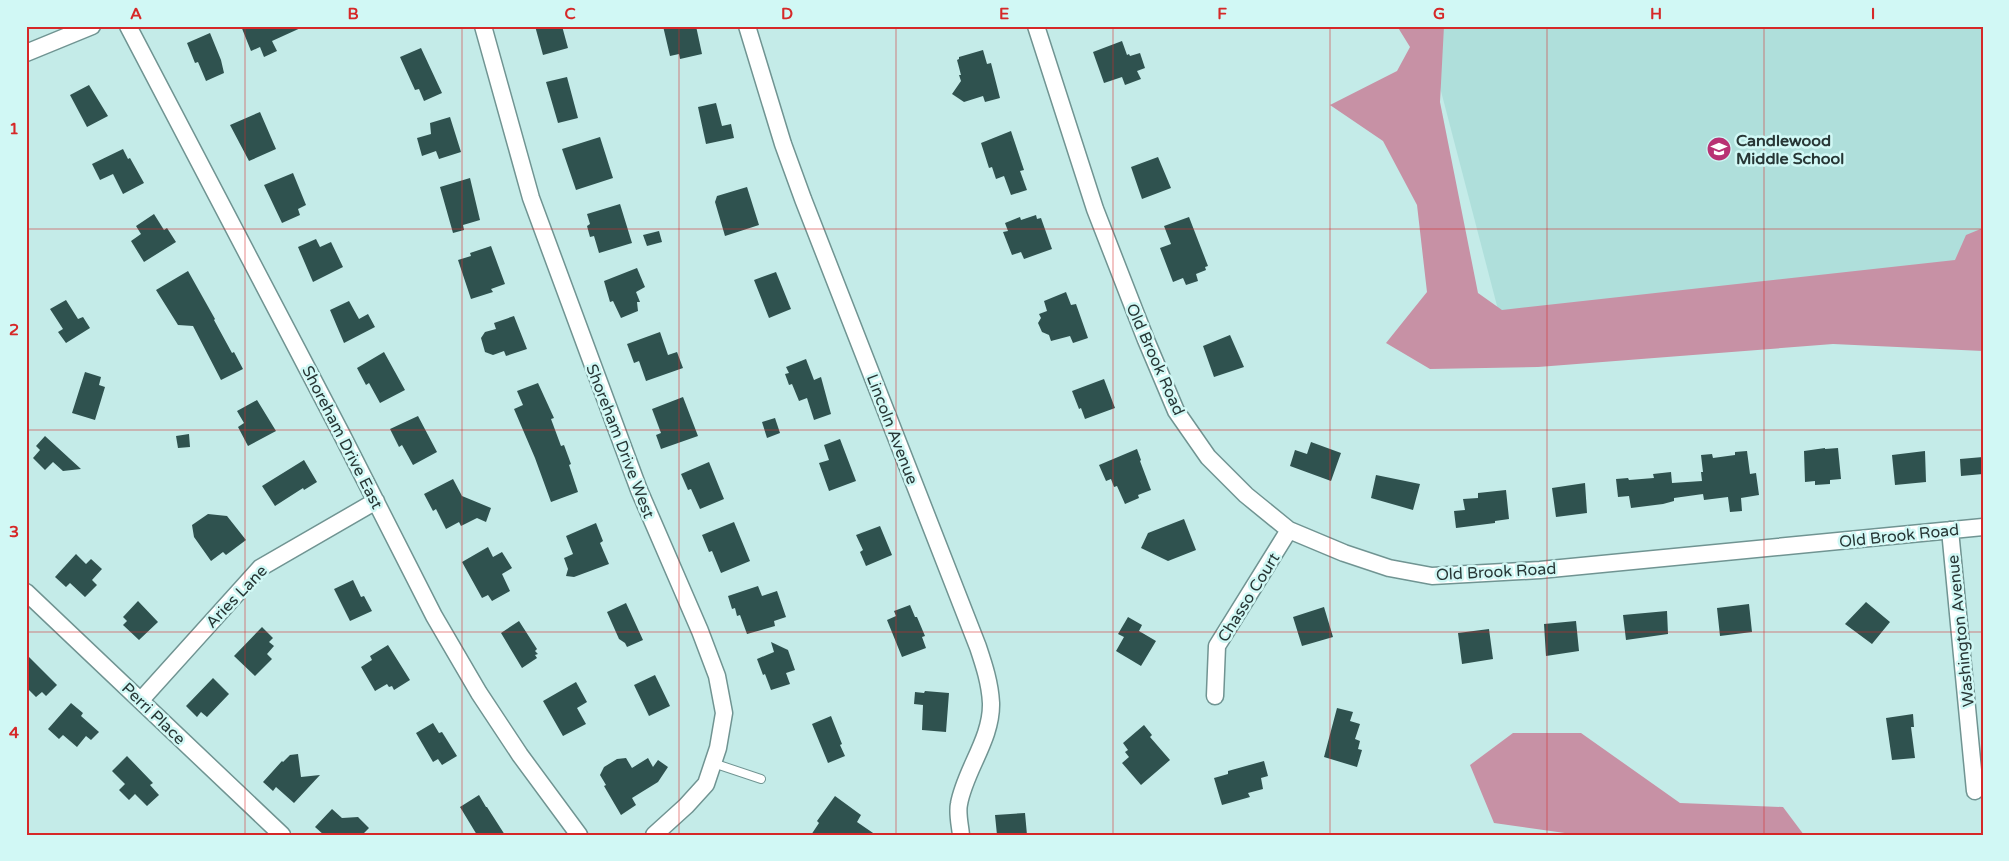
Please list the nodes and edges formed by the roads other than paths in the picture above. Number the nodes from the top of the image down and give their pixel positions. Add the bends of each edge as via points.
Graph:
1 (92, 26) edge
2 (128, 26) edge
3 (483, 26) edge
4 (747, 26) edge
5 (1036, 26) edge
6 (26, 53) edge
7 (376, 501) junction
8 (1983, 527) edge
9 (1289, 530) junction
10 (1950, 530) junction
11 (26, 592) edge
12 (1215, 696) dead end
13 (141, 700) junction
14 (713, 764) junction
15 (761, 779) dead end
16 (1976, 791) dead end
17 (282, 835) edge
18 (579, 835) edge
19 (654, 835) edge
20 (961, 835) edge

1 - 6 street
2 - 7 street, Shoreham Drive East
3 - 14 street, Shoreham Drive West via 534,207 639,490 717,676 724,713
4 - 20 street, Lincoln Avenue via 783,144 978,647 988,681 991,704 987,730 958,805
5 - 9 street, Old Brook Road via 1095,209 1176,411 1208,457 1246,495
7 - 13 street, Aries Lane via 260,568
7 - 18 street, Shoreham Drive East via 434,616 479,693
8 - 10 street, Old Brook Road
9 - 10 street, Old Brook Road via 1389,568 1432,576 1540,570
9 - 12 street, Chasso Court via 1217,646
10 - 16 street, Washington Avenue
11 - 13 street, Perri Place
13 - 17 street, Perri Place
14 - 15 lane
14 - 19 street, Shoreham Drive West via 706,784

